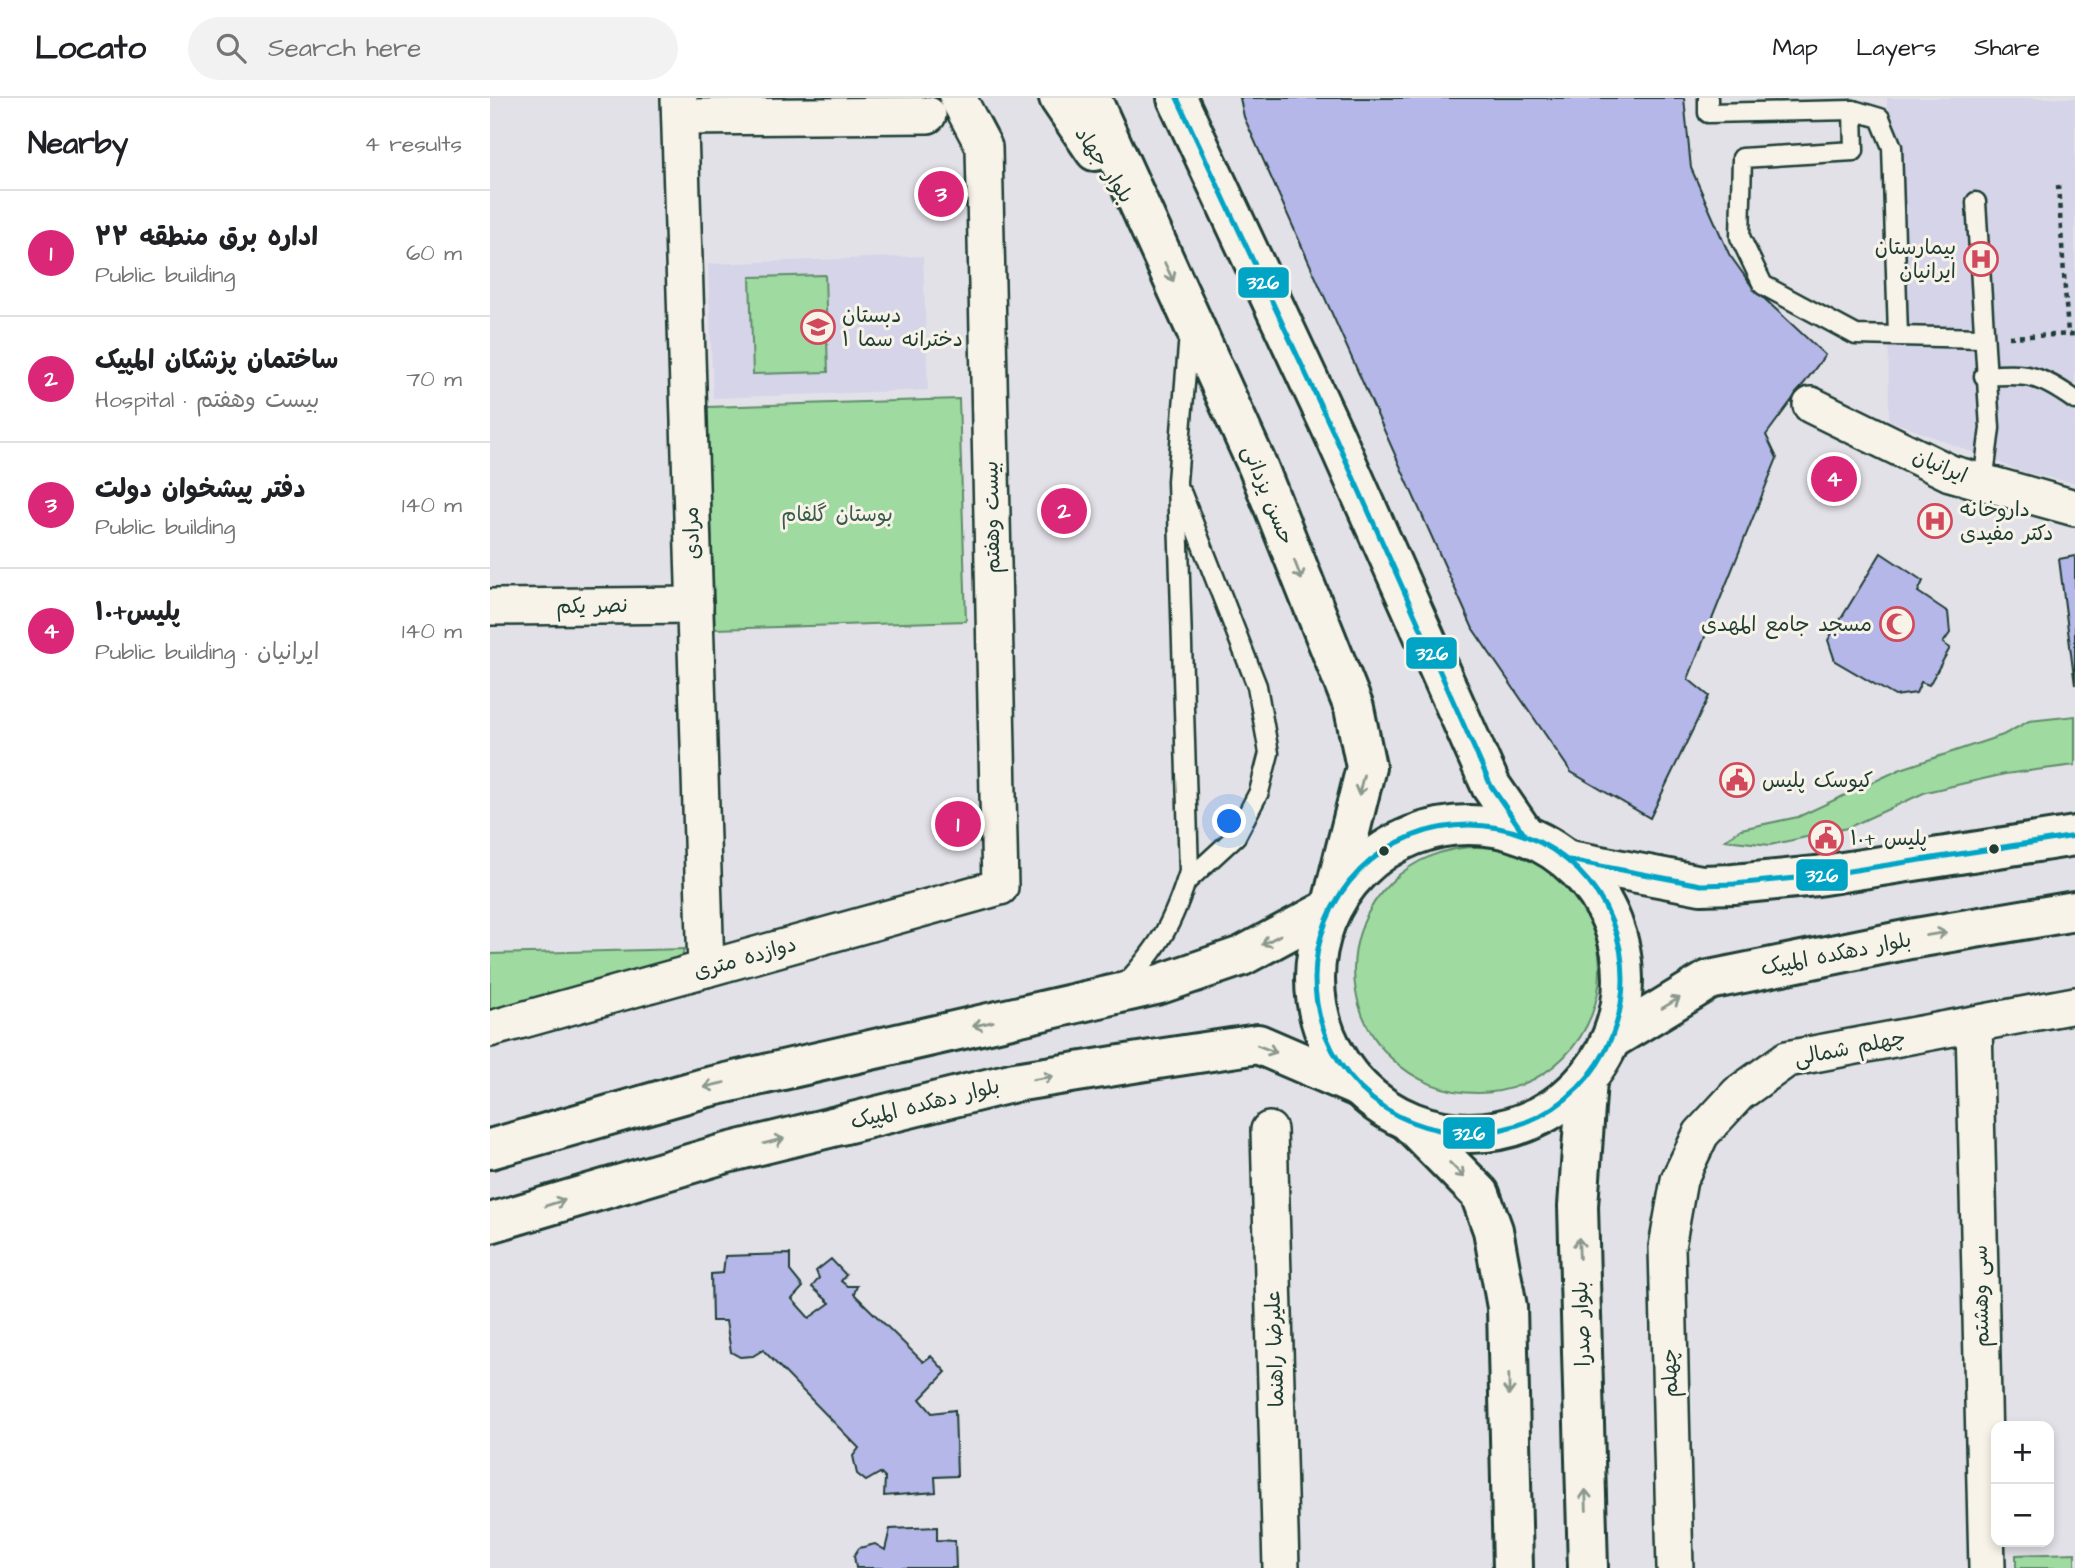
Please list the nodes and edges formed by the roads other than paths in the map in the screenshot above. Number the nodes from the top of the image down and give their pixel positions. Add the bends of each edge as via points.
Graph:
1 (958, 98) edge
2 (1059, 98) edge
3 (1091, 98) edge
4 (1177, 98) edge
5 (1198, 98) edge
6 (1708, 98) edge
7 (679, 107) edge
8 (1853, 110) junction
9 (928, 115) dead end
10 (1202, 152) junction
11 (1976, 202) dead end
12 (1150, 232) junction
13 (1191, 320) junction
14 (1898, 335) junction
15 (1983, 338) junction
16 (1984, 376) junction
17 (2075, 400) edge
18 (1811, 405) dead end
19 (1177, 481) junction
20 (1983, 483) junction
21 (2075, 508) edge
22 (695, 605) junction
23 (490, 607) edge
24 (1524, 834) junction
25 (2075, 836) edge
26 (1569, 860) junction
27 (1186, 882) junction
28 (1000, 887) joint
29 (1331, 908) junction
30 (2075, 911) edge
31 (706, 969) junction
32 (1115, 994) junction
33 (2075, 1005) edge
34 (1974, 1025) junction
35 (490, 1029) edge
36 (1612, 1039) junction
37 (1587, 1080) junction
38 (1360, 1088) junction
39 (1409, 1122) junction
40 (1269, 1130) dead end
41 (493, 1146) edge
42 (1679, 1180) joint
43 (490, 1223) edge
44 (1281, 1568) edge
45 (1513, 1568) edge
46 (1588, 1568) edge
47 (1675, 1568) edge
48 (1987, 1568) edge

1 - 28 street, بیست وهفتم via 984,147
2 - 12 main road, بلوار جهاد
3 - 12 main road, حسن یزدانی
4 - 10 main road
5 - 10 main road
6 - 8 lane via 1708,113
7 - 9 street
7 - 22 street, مرادی
8 - 14 lane via 1880,118 1892,147
8 - 14 lane via 1854,151 1742,158 1740,237 1763,285 1856,335
10 - 24 main road via 1491,786
11 - 15 lane
12 -> 13 main road, حسن یزدانی
13 - 19 lane
13 -> 29 main road, حسن یزدانی via 1258,467 1354,708 1366,767
14 - 15 lane
15 - 16 lane
16 - 17 lane via 2025,374 2050,383
16 - 20 lane via 1990,428
18 - 20 street, ایرانیان via 1950,473
19 - 27 lane
19 - 27 lane via 1257,687 1269,753 1259,792 1236,835
20 - 21 street, ایرانیان
22 - 23 street, نصر یکم
22 - 31 street, مرادی
24 - 26 main road
24 - 29 main road via 1480,824 1435,827 1393,843 1357,871
25 - 26 main road via 1734,884 1701,885
26 - 36 main road via 1601,897 1620,943 1624,991
27 - 32 lane via 1175,915 1154,952
28 - 31 street, دوازده متری
29 -> 32 main road via 1242,956
29 - 38 main road via 1316,954 1316,1003 1332,1049
36 -> 30 main road, بلوار دهکده المپیک via 1709,980
31 - 35 street, دوازده متری
32 -> 41 main road via 704,1088
33 - 34 street, چهلم شمالی
34 - 42 street, چهلم شمالی via 1787,1059 1738,1094 1701,1134
34 - 48 street, سی وهشتم
36 - 37 main road
37 - 39 main road via 1550,1112 1505,1130 1457,1134
46 -> 37 main road, بلوار صدرا via 1578,1206
38 - 39 main road
43 -> 38 main road, بلوار دهکده المپیک via 723,1154 1015,1082 1183,1055 1258,1044
39 -> 45 main road via 1480,1194 1493,1230 1507,1307
40 - 44 street, علیرضا راهنما
42 - 47 street, چهلم via 1667,1247

